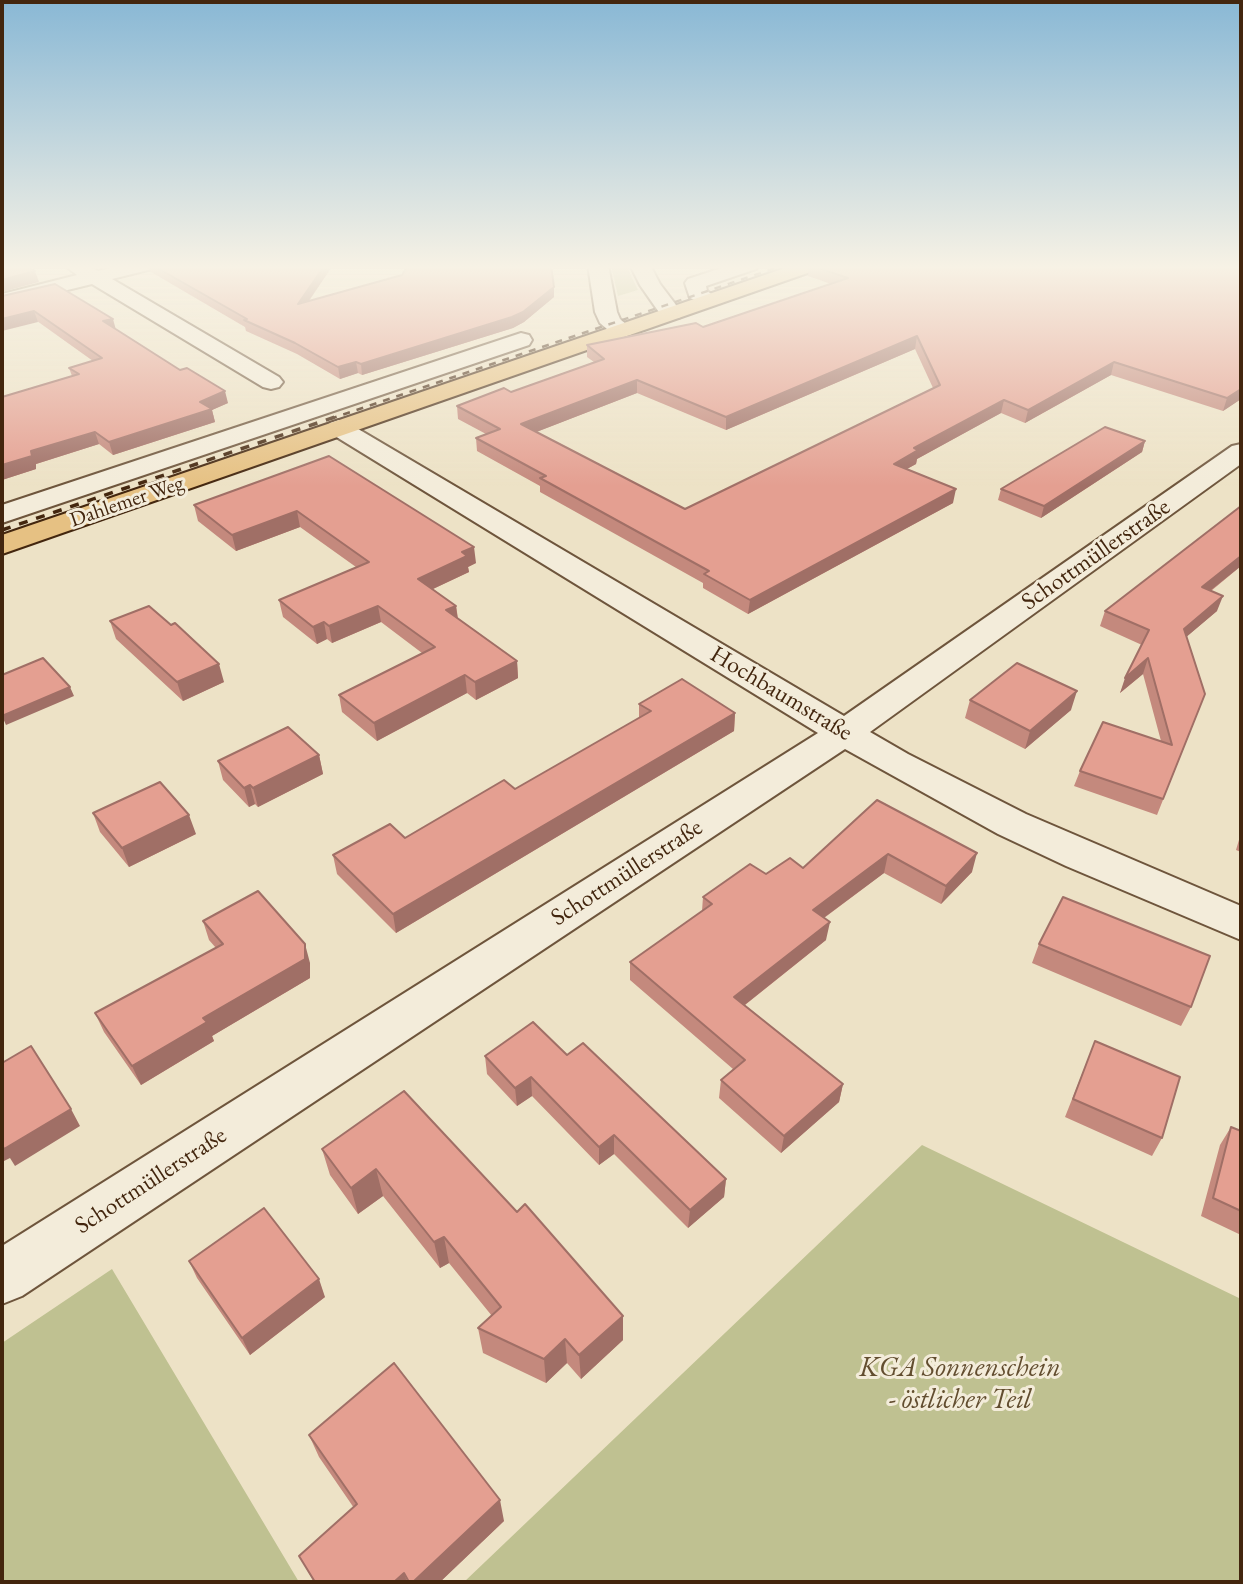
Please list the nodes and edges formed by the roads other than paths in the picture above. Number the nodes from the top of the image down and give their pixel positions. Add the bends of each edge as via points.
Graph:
1 (197, 339) edge
2 (595, 339) edge
3 (521, 340) dead end
4 (420, 374) junction
5 (271, 383) dead end
6 (448, 390) junction
7 (340, 428) junction
8 (225, 439) junction
9 (1241, 452) edge
10 (252, 458) junction
11 (2, 514) edge
12 (2, 545) edge
13 (845, 733) junction
14 (1241, 924) edge
15 (2, 1277) edge

1 - 5 street
2 - 6 main road, Dahlemer Weg
3 - 4 street, Dahlemer Weg
4 - 6 street
4 - 8 street, Dahlemer Weg
6 - 7 main road, Dahlemer Weg
7 - 10 main road, Dahlemer Weg
7 - 13 street, Hochbaumstraße
8 - 10 street
8 - 11 street, Dahlemer Weg
9 - 13 street, Schottmüllerstraße
10 - 12 main road, Dahlemer Weg
13 - 14 street, Hochbaumstraße via 1012,824
13 - 15 street, Schottmüllerstraße

